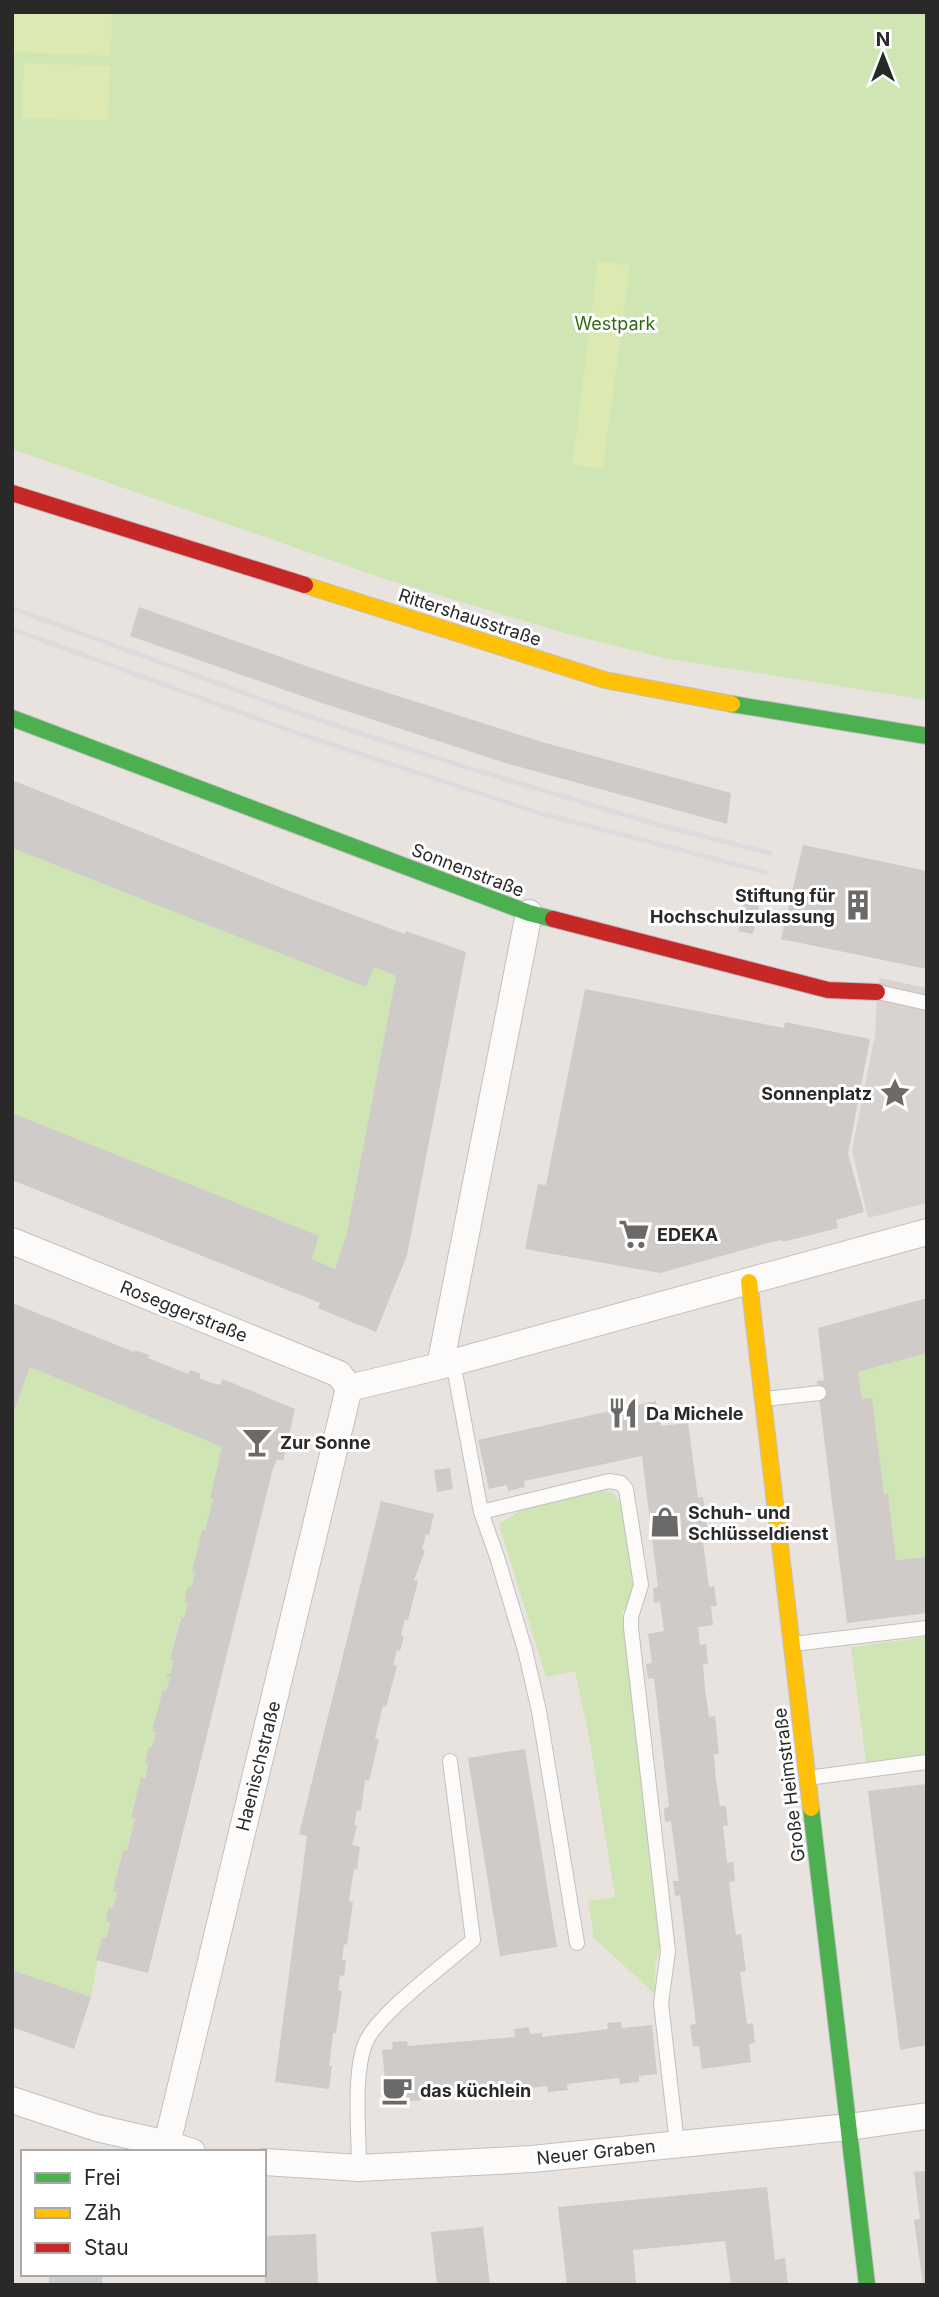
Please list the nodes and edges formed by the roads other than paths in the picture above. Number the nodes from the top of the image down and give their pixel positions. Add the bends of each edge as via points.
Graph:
1 (12, 493) edge
2 (12, 718) edge
3 (927, 736) edge
4 (529, 913) junction
5 (877, 992) joint
6 (927, 1003) edge
7 (927, 1232) edge
8 (12, 1241) edge
9 (749, 1282) junction
10 (447, 1364) junction
11 (349, 1388) junction
12 (819, 1393) dead end
13 (763, 1399) junction
14 (481, 1512) junction
15 (927, 1628) edge
16 (792, 1644) junction
17 (450, 1761) dead end
18 (927, 1762) edge
19 (808, 1778) junction
20 (577, 1943) dead end
21 (12, 2100) edge
22 (927, 2116) edge
23 (849, 2127) junction
24 (677, 2144) junction
25 (180, 2148) edge
26 (266, 2162) edge
27 (359, 2168) junction
28 (867, 2285) edge

1 - 3 street, Rittershausstraße via 605,680
2 - 4 street, Sonnenstraße
4 - 5 street, Sonnenstraße via 828,990
4 - 10 street
5 - 6 lane, Sonnenstraße
7 - 9 street
8 - 11 street, Roseggerstraße via 339,1374
9 - 10 street
9 - 13 street, Große Heimstraße
10 - 11 street
10 - 14 lane
11 - 25 street, Haenischstraße
12 - 13 lane
13 - 16 street, Große Heimstraße
14 - 20 lane via 498,1557 539,1711
14 - 24 lane via 609,1481 626,1489 641,1586 631,1628 668,1951 661,2003
15 - 16 lane
16 - 19 street, Große Heimstraße
17 - 27 lane via 473,1940 377,2023 365,2045 359,2072
18 - 19 lane
19 - 23 street, Große Heimstraße
21 - 25 street via 97,2128
22 - 23 street, Neuer Graben
23 - 24 street, Neuer Graben
23 - 28 street, Große Heimstraße
24 - 27 street, Neuer Graben
26 - 27 street, Neuer Graben

